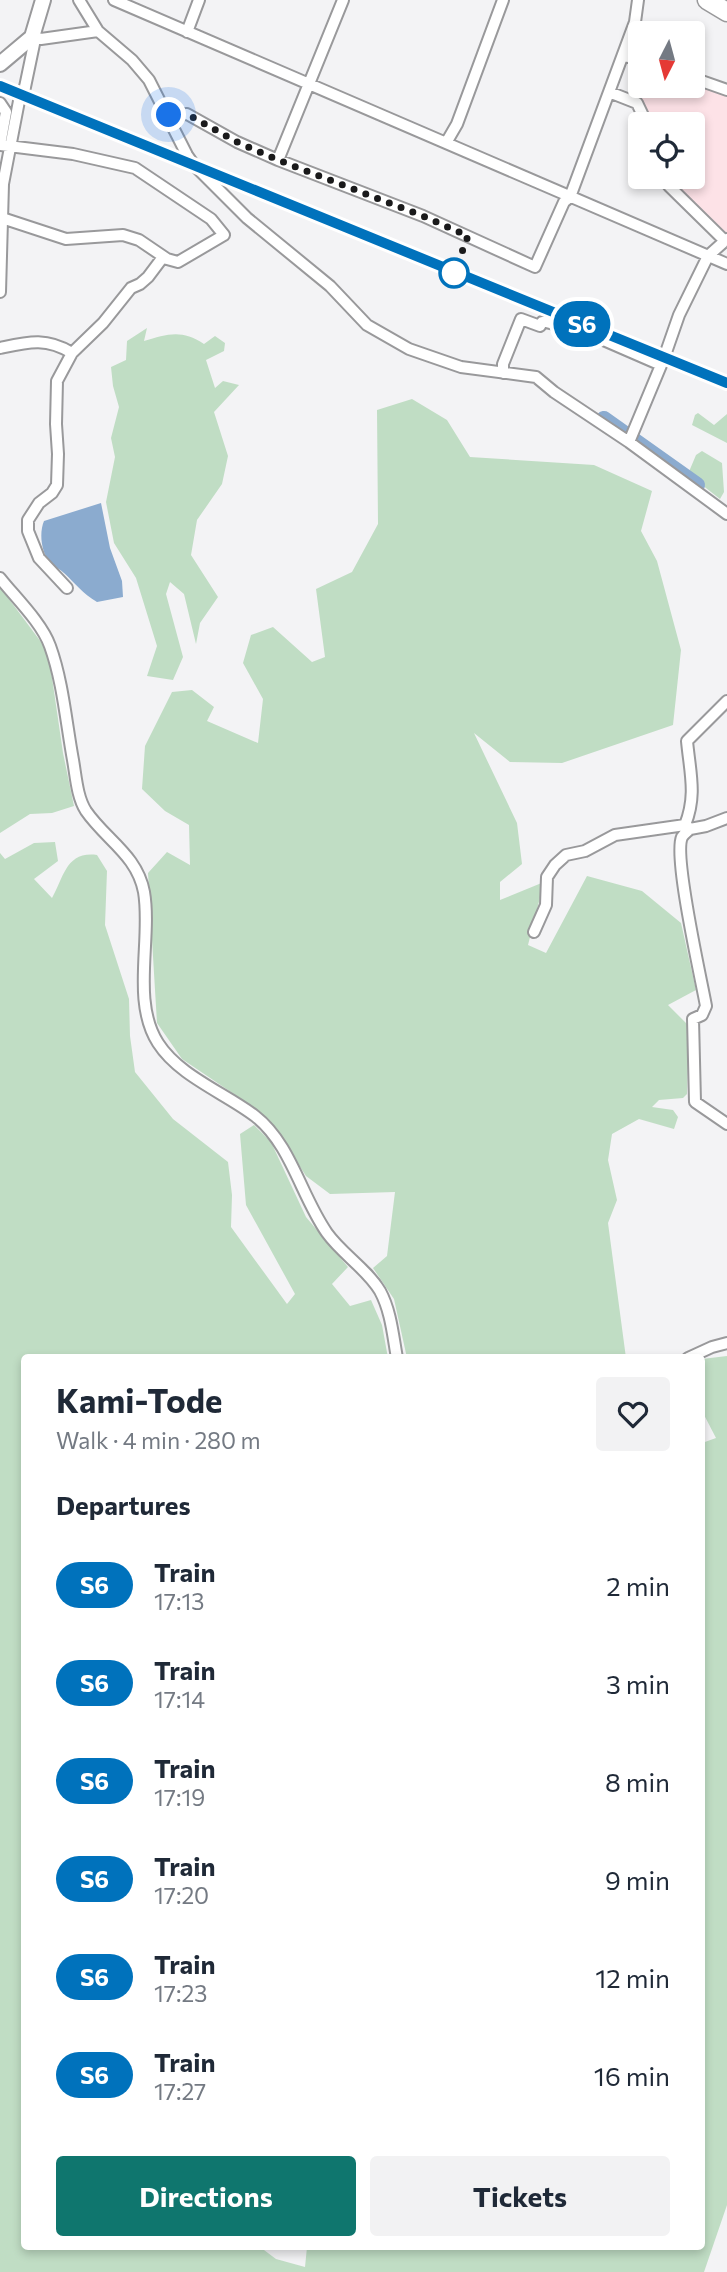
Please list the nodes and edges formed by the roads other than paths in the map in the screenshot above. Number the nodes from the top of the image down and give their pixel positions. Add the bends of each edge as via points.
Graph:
1 (43, 0) edge
2 (79, 0) edge
3 (114, 0) edge
4 (200, 0) edge
5 (343, 0) edge
6 (503, 0) edge
7 (638, 0) edge
8 (707, 0) edge
9 (727, 12) edge
10 (98, 31) junction
11 (187, 32) junction
12 (32, 37) junction
13 (623, 55) junction
14 (628, 57) edge
15 (0, 64) edge
16 (705, 82) edge
17 (309, 84) junction
18 (727, 90) edge
19 (609, 92) junction
20 (0, 103) edge
21 (641, 112) edge
22 (169, 115) junction
23 (446, 143) junction
24 (3, 145) edge
25 (278, 160) junction
26 (672, 189) edge
27 (570, 197) junction
28 (2, 218) junction
29 (726, 240) edge
30 (708, 256) junction
31 (163, 257) junction
32 (727, 264) edge
33 (0, 292) edge
34 (0, 348) edge
35 (72, 353) junction
36 (661, 365) junction
37 (503, 373) junction
38 (631, 438) junction
39 (727, 514) edge
40 (0, 578) edge
41 (67, 588) dead end
42 (727, 701) edge
43 (727, 818) edge
44 (687, 827) junction
45 (534, 932) dead end
46 (727, 1124) edge
47 (727, 1343) edge
48 (396, 1354) edge
49 (697, 1354) edge

1 - 12 main road
2 - 10 street
3 - 11 street
4 - 11 street
5 - 17 street
6 - 23 street
7 - 13 street
8 - 9 highway
10 - 12 street
10 - 22 street via 149,80
11 - 17 street
12 - 15 main road
12 - 24 street, bridge via 25,87
13 - 14 street
13 - 19 street
16 - 18 street
17 - 23 street
17 - 25 street
19 - 21 street via 637,103
19 - 27 street
20 - 24 street via 6,112
22 - 25 street via 187,114
22 - 37 street via 194,165 247,218 330,286 367,325 409,349 461,367
23 - 27 street
24 - 28 street
24 - 31 street via 135,168 211,219 224,235 178,262
25 - 27 street via 423,216 535,267
26 - 29 street
27 - 30 street
28 - 31 street via 66,239 123,235
28 - 33 street
29 - 30 street
30 - 32 street
30 - 36 street
31 - 35 street
34 - 35 street via 33,341 59,345
35 - 41 street via 57,381 57,485 28,520 39,558
36 - 37 street via 584,332 521,319
36 - 38 street
37 - 38 street via 536,377
38 - 39 street
40 - 48 street via 50,643 78,791 86,810 131,859 140,877 146,905 144,998 158,1043 204,1084 256,1117 277,1140 328,1235 380,1291
42 - 44 street via 687,741 693,794
43 - 44 street
44 - 45 street via 615,835 566,855 547,877 545,905
44 - 46 street via 680,853 706,1006 702,1015 693,1019 695,1102
47 - 49 street

